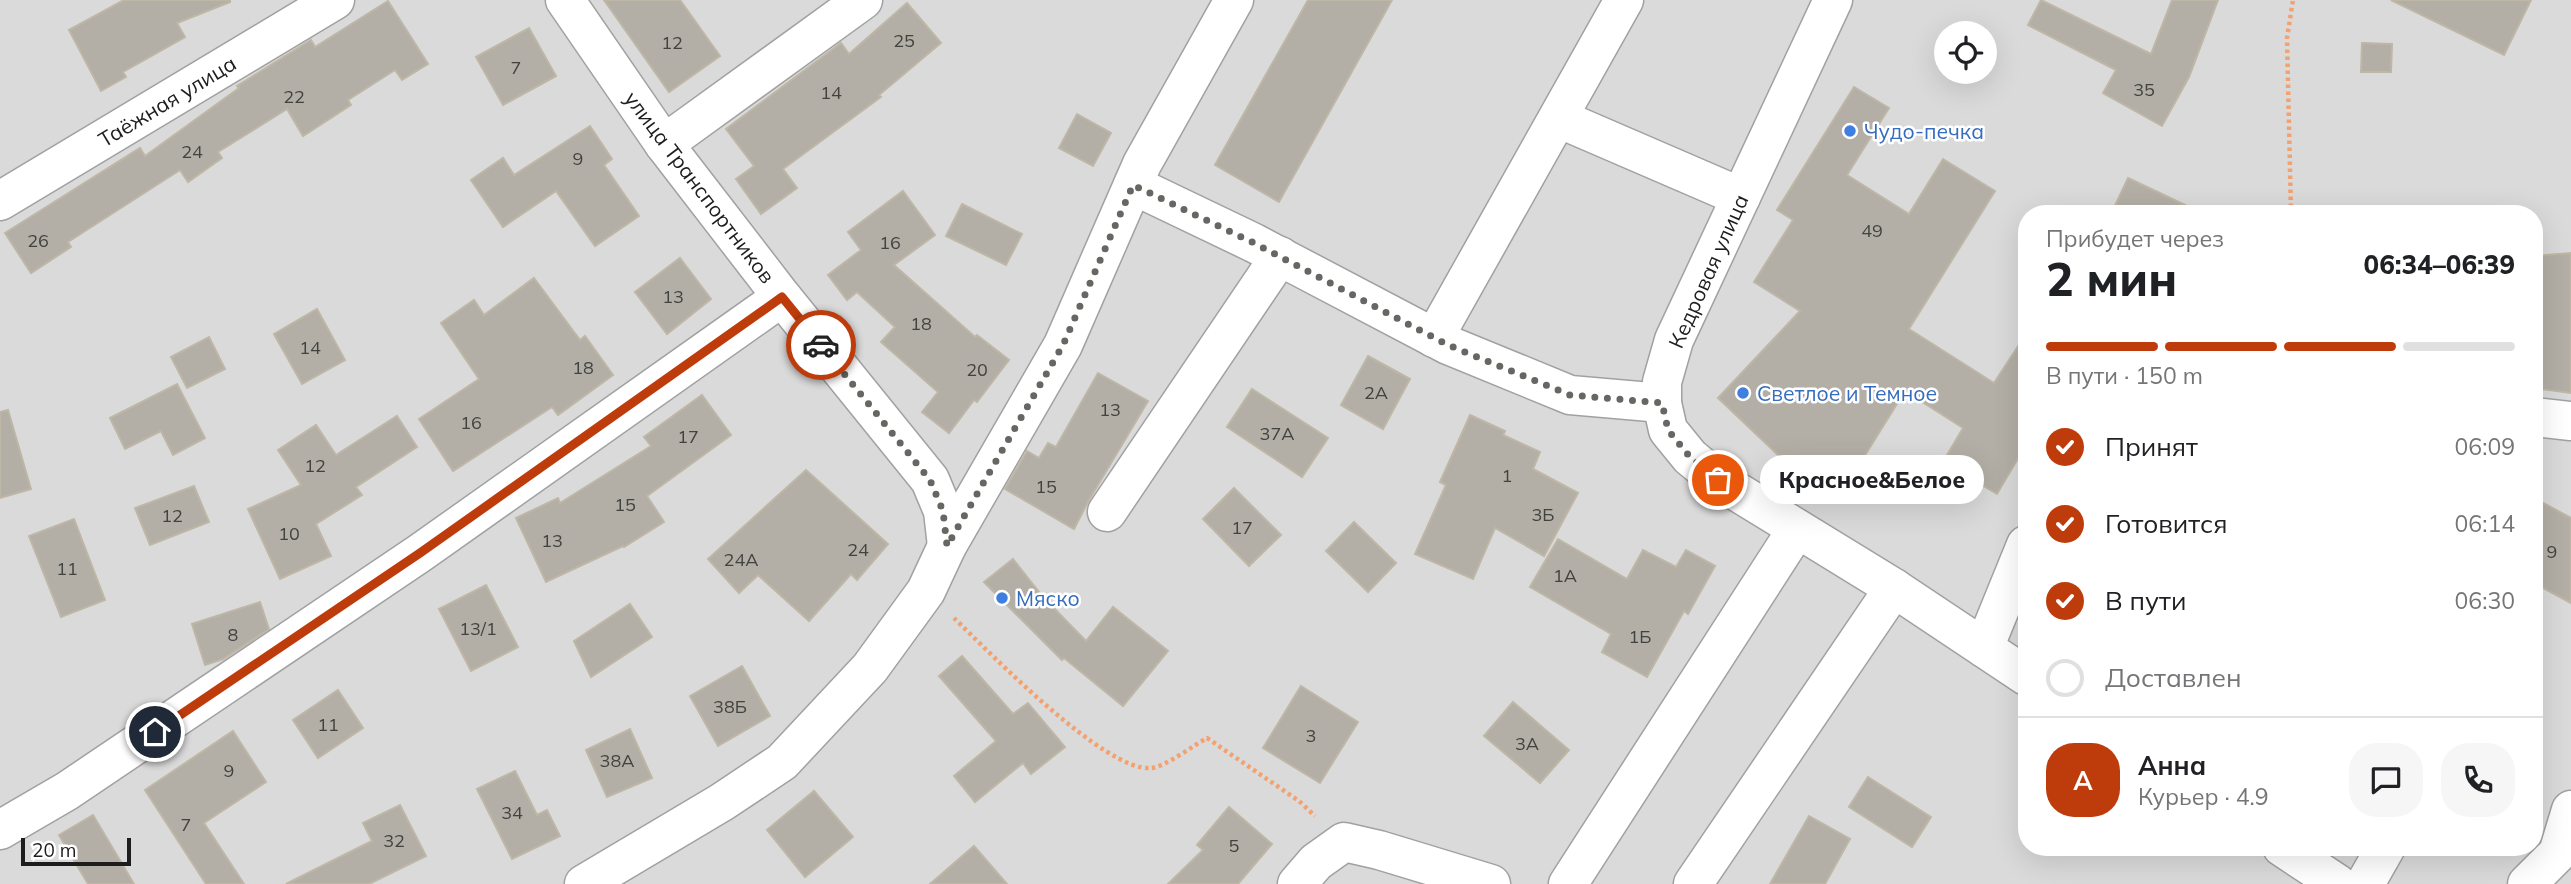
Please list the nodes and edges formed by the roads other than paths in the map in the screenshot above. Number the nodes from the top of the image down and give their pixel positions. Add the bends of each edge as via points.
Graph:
1 (335, 0) edge
2 (565, 0) edge
3 (863, 0) edge
4 (1234, 0) edge
5 (1624, 0) edge
6 (1833, 0) edge
7 (1558, 118) junction
8 (664, 144) junction
9 (1133, 185) junction
10 (1741, 197) junction
11 (0, 201) edge
12 (1280, 256) junction
13 (782, 297) junction
14 (1434, 338) junction
15 (1662, 403) junction
16 (2543, 418) edge
17 (2571, 421) edge
18 (1107, 512) dead end
19 (1797, 529) junction
20 (947, 546) junction
21 (2018, 565) edge
22 (1894, 588) junction
23 (1984, 648) junction
24 (2018, 671) edge
25 (2571, 810) edge
26 (0, 830) edge
27 (2296, 856) edge
28 (2381, 856) edge
29 (584, 884) edge
30 (1297, 884) edge
31 (1490, 884) edge
32 (1568, 884) edge
33 (1693, 884) edge
34 (2338, 884) edge
35 (2365, 884) edge
36 (2526, 884) edge

1 - 11 street, Таёжная улица
2 - 8 street, улица Транспортников
3 - 8 street
4 - 9 street
5 - 7 street
6 - 10 street, Кедровая улица
7 - 10 street
7 - 14 street
8 - 13 street, улица Транспортников
9 - 12 street
9 - 20 street via 1063,345
10 - 15 street, Кедровая улица via 1674,340 1662,382
12 - 14 street
12 - 18 street
13 - 20 street, улица Транспортников via 930,480 943,511
13 - 26 street via 420,553 67,791
14 - 15 street via 1570,395
15 - 19 street, Кедровая улица via 1668,430 1690,457
16 - 17 street
19 - 22 street, Кедровая улица
19 - 32 street
20 - 29 street via 926,591 870,668 782,762
21 - 23 street
22 - 23 street, Кедровая улица
22 - 33 street
23 - 24 street, Кедровая улица
25 - 36 street via 2558,853
27 - 34 street
28 - 35 street
30 - 31 street via 1316,862 1344,842

